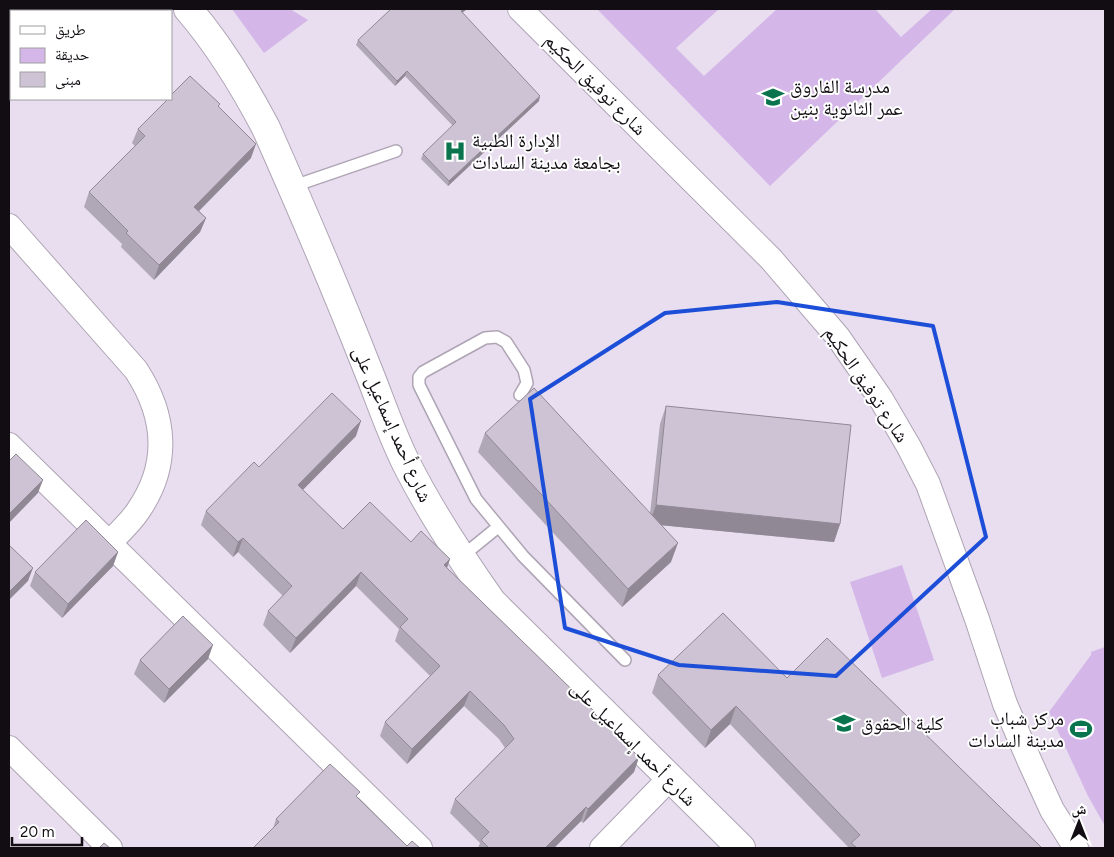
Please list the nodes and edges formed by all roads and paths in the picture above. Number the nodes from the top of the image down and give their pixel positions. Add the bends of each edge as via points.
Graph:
1 (188, 9) edge
2 (520, 9) edge
3 (396, 151) dead end
4 (291, 187) junction
5 (9, 226) edge
6 (520, 396) dead end
7 (9, 445) edge
8 (498, 527) junction
9 (109, 543) junction
10 (460, 558) junction
11 (625, 660) dead end
12 (9, 748) edge
13 (670, 778) junction
14 (110, 848) edge
15 (420, 848) edge
16 (602, 848) edge
17 (741, 848) edge
18 (1076, 848) edge

1 - 4 street, شارع أحمد إسماعيل على via 228,60 248,94
2 - 18 street, شارع توفيق الحكيم via 772,259 838,337 881,399 928,484 1005,704 1052,810
3 - 4 lane
4 - 10 street, شارع أحمد إسماعيل على via 403,457
5 - 9 street via 136,370 154,404 160,441 154,479 137,513
6 - 8 lane via 527,383 524,370 506,342 497,337 485,338 423,372 419,381 476,499
7 - 9 street
8 - 10 lane
8 - 11 lane
9 - 15 street
10 - 13 street, شارع أحمد إسماعيل على via 492,602
12 - 14 street
13 - 16 street
13 - 17 street, شارع أحمد إسماعيل على

